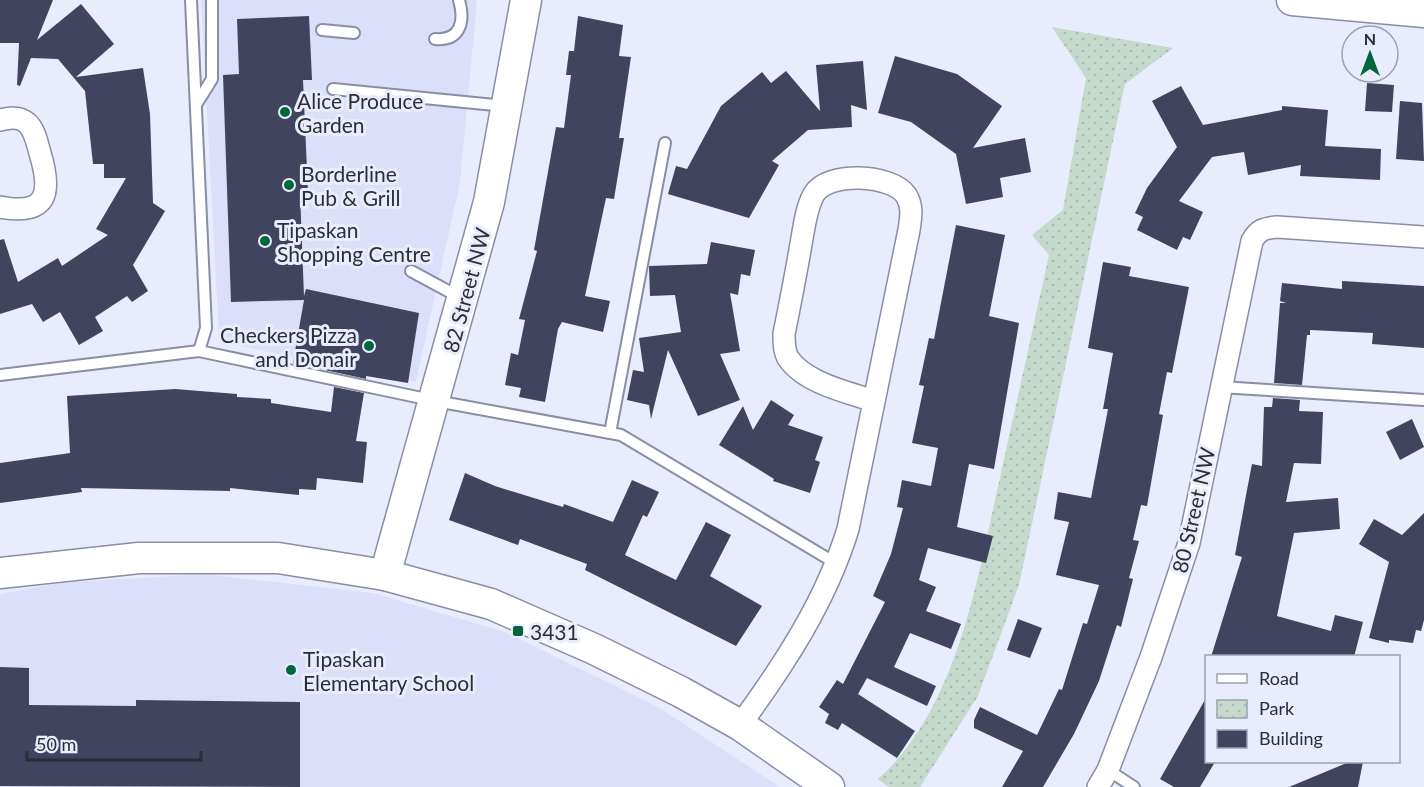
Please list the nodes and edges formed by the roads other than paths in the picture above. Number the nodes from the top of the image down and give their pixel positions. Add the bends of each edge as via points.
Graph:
1 (191, 0) edge
2 (212, 0) edge
3 (459, 0) edge
4 (526, 0) edge
5 (1292, 0) edge
6 (1424, 12) edge
7 (322, 30) dead end
8 (354, 33) dead end
9 (435, 39) dead end
10 (333, 89) dead end
11 (197, 103) junction
12 (509, 106) junction
13 (0, 120) edge
14 (665, 143) dead end
15 (0, 207) edge
16 (1424, 237) edge
17 (411, 271) dead end
18 (464, 299) junction
19 (199, 351) junction
20 (0, 375) edge
21 (1220, 387) junction
22 (1424, 400) edge
23 (436, 401) junction
24 (874, 401) junction
25 (610, 433) junction
26 (837, 564) junction
27 (0, 573) edge
28 (385, 574) junction
29 (740, 725) junction
30 (1103, 779) edge
31 (829, 787) edge
32 (1134, 787) edge

1 - 11 lane
2 - 11 lane via 213,79
3 - 9 lane via 462,19 458,31 445,40
4 - 12 street, 82 Street NW
5 - 6 street
7 - 8 lane
10 - 12 lane
11 - 19 lane via 206,328
12 - 18 street, 82 Street NW
13 - 15 street via 18,118 27,123 34,133 47,184 42,201 35,207
14 - 25 lane
16 - 21 street, 80 Street NW via 1265,228 1256,234
17 - 18 lane
18 - 23 street, 82 Street NW
19 - 20 lane
19 - 23 lane
21 - 22 lane
21 - 30 street, 80 Street NW via 1189,543
23 - 25 lane
23 - 28 street, 82 Street NW
24 - 24 street via 912,208 900,188 844,177 826,182 814,194 784,348 788,358 813,377
24 - 26 street
25 - 26 lane via 621,435
26 - 29 street via 788,655
27 - 28 street via 139,558 278,558
28 - 29 street via 491,604 614,658
29 - 31 street
30 - 32 lane

